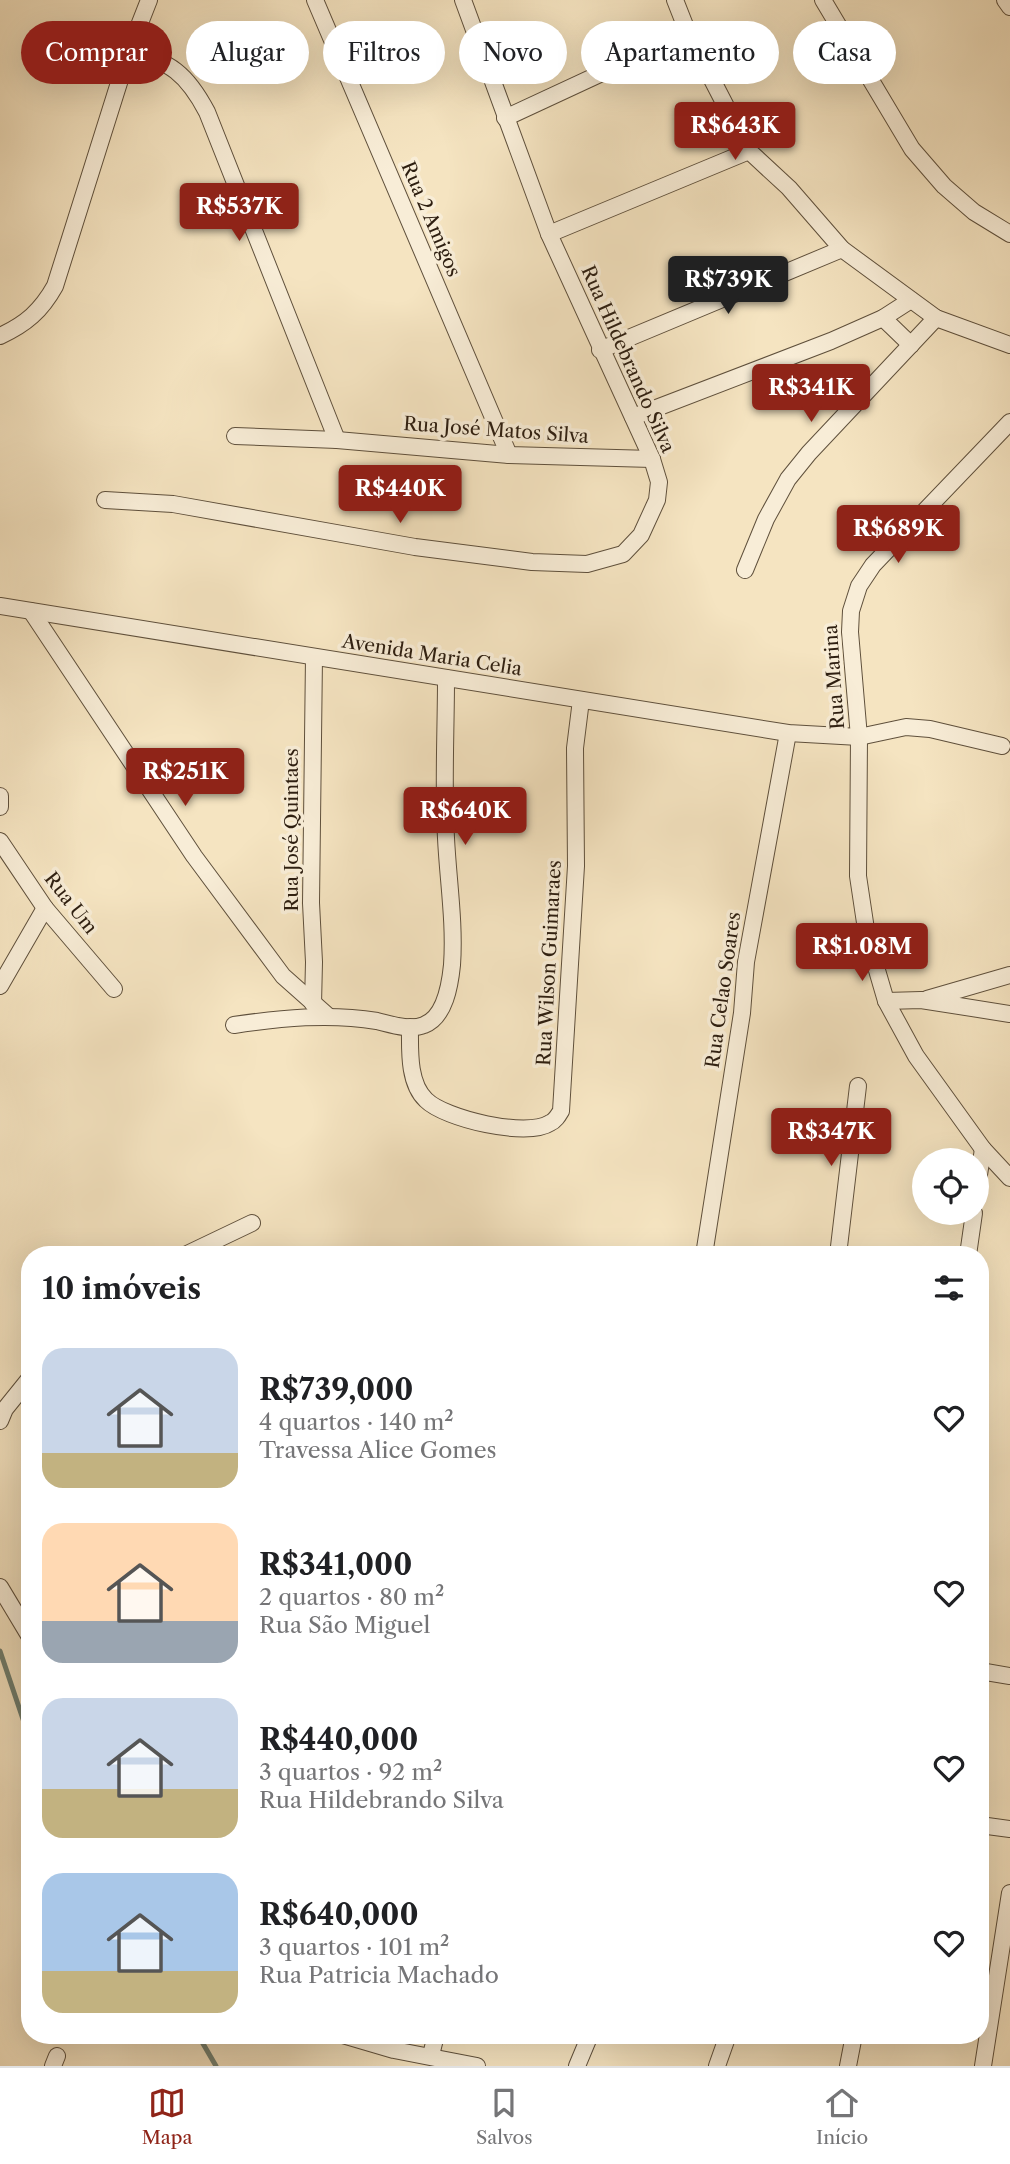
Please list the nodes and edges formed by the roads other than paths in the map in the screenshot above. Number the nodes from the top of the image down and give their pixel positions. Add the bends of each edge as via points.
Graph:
1 (149, 0) edge
2 (315, 0) edge
3 (463, 0) edge
4 (675, 0) edge
5 (823, 0) edge
6 (1005, 0) edge
7 (1010, 7) edge
8 (141, 21) edge
9 (683, 21) edge
10 (172, 67) edge
11 (581, 83) edge
12 (119, 84) edge
13 (714, 84) edge
14 (505, 118) junction
15 (749, 151) junction
16 (549, 234) junction
17 (1010, 234) edge
18 (842, 248) junction
19 (911, 300) junction
20 (883, 318) junction
21 (936, 318) junction
22 (0, 336) edge
23 (911, 345) junction
24 (1010, 345) edge
25 (600, 350) junction
26 (633, 417) junction
27 (1010, 422) edge
28 (235, 436) dead end
29 (337, 439) junction
30 (509, 455) junction
31 (652, 459) junction
32 (105, 500) dead end
33 (745, 570) dead end
34 (0, 606) edge
35 (31, 611) junction
36 (314, 657) junction
37 (446, 678) junction
38 (581, 700) junction
39 (788, 733) junction
40 (859, 737) junction
41 (1002, 746) dead end
42 (0, 797) edge
43 (0, 807) edge
44 (0, 841) edge
45 (45, 908) junction
46 (1010, 975) edge
47 (0, 986) edge
48 (114, 989) dead end
49 (921, 1000) junction
50 (886, 1001) junction
51 (313, 1004) junction
52 (1010, 1014) edge
53 (328, 1016) junction
54 (234, 1025) dead end
55 (410, 1027) junction
56 (858, 1086) dead end
57 (982, 1148) edge
58 (989, 1155) edge
59 (1010, 1178) edge
60 (251, 1223) dead end
61 (972, 1225) edge
62 (204, 1246) edge
63 (705, 1246) edge
64 (839, 1246) edge
65 (969, 1246) edge
66 (21, 1389) edge
67 (2, 1412) edge
68 (0, 1587) edge
69 (21, 1622) edge
70 (989, 1672) edge
71 (1010, 1676) edge
72 (989, 1826) edge
73 (1010, 1829) edge
74 (1010, 1893) edge
75 (989, 2028) edge
76 (374, 2044) edge
77 (434, 2044) edge
78 (586, 2044) edge
79 (725, 2044) edge
80 (853, 2044) edge
81 (986, 2044) edge
82 (431, 2055) junction
83 (853, 2065) edge
84 (477, 2066) edge
85 (577, 2066) edge
86 (716, 2066) edge
87 (983, 2066) edge

1 - 8 street
2 - 30 street, Rua 2 Amigos
3 - 14 street, Rua Hildebrando Silva
4 - 9 street
5 - 17 street via 912,149 944,186
6 - 7 street
10 - 29 street via 183,75 206,112
11 - 14 street
12 - 22 street via 55,286 34,316
13 - 15 street
14 - 16 street, Rua Hildebrando Silva
15 - 16 street
15 - 18 street
16 - 25 street, Rua Hildebrando Silva
18 - 19 street
18 - 25 street
19 - 20 street
19 - 21 street
20 - 23 street
20 - 26 street
21 - 23 street
21 - 24 street
23 - 33 street via 788,479
25 - 26 street, Rua Hildebrando Silva
26 - 31 street, Rua Hildebrando Silva
27 - 40 street, Rua Marina via 873,565 859,586 850,632
28 - 29 street, Rua José Matos Silva
29 - 30 street, Rua José Matos Silva
30 - 31 street, Rua José Matos Silva
31 - 32 street, Rua Hildebrando Silva via 659,482 657,500 641,535 623,554 587,564 415,547 173,504
34 - 35 street, Avenida Maria Celia
35 - 36 street, Avenida Maria Celia
35 - 51 street via 194,856 283,976
36 - 37 street, Avenida Maria Celia
36 - 51 street, Rua José Quintaes
37 - 38 street, Avenida Maria Celia
37 - 55 street via 452,967 442,1007 424,1025
38 - 39 street, Avenida Maria Celia
38 - 55 street, Rua Wilson Guimaraes via 575,748 576,866 561,1111 552,1123 528,1127 495,1126 442,1111 426,1101 416,1085
39 - 40 street, Avenida Maria Celia
39 - 63 street, Rua Celao Soares via 746,962
40 - 41 street, Avenida Maria Celia via 906,727
40 - 50 street, Rua Marina via 858,876 867,936
42 - 43 street
44 - 45 street, Rua Um
45 - 47 street
45 - 48 street, Rua Um
46 - 49 street
49 - 50 street
49 - 52 street
50 - 57 street, Rua Marina via 916,1056
51 - 53 street
53 - 54 street
53 - 55 street
56 - 64 street
58 - 59 street, Rua Marina
60 - 62 street
61 - 65 street
66 - 67 street
68 - 69 street
70 - 71 street
72 - 73 street
74 - 75 street
76 - 82 street
77 - 82 street
78 - 85 street
79 - 86 street
80 - 83 street
81 - 87 street
82 - 84 street

